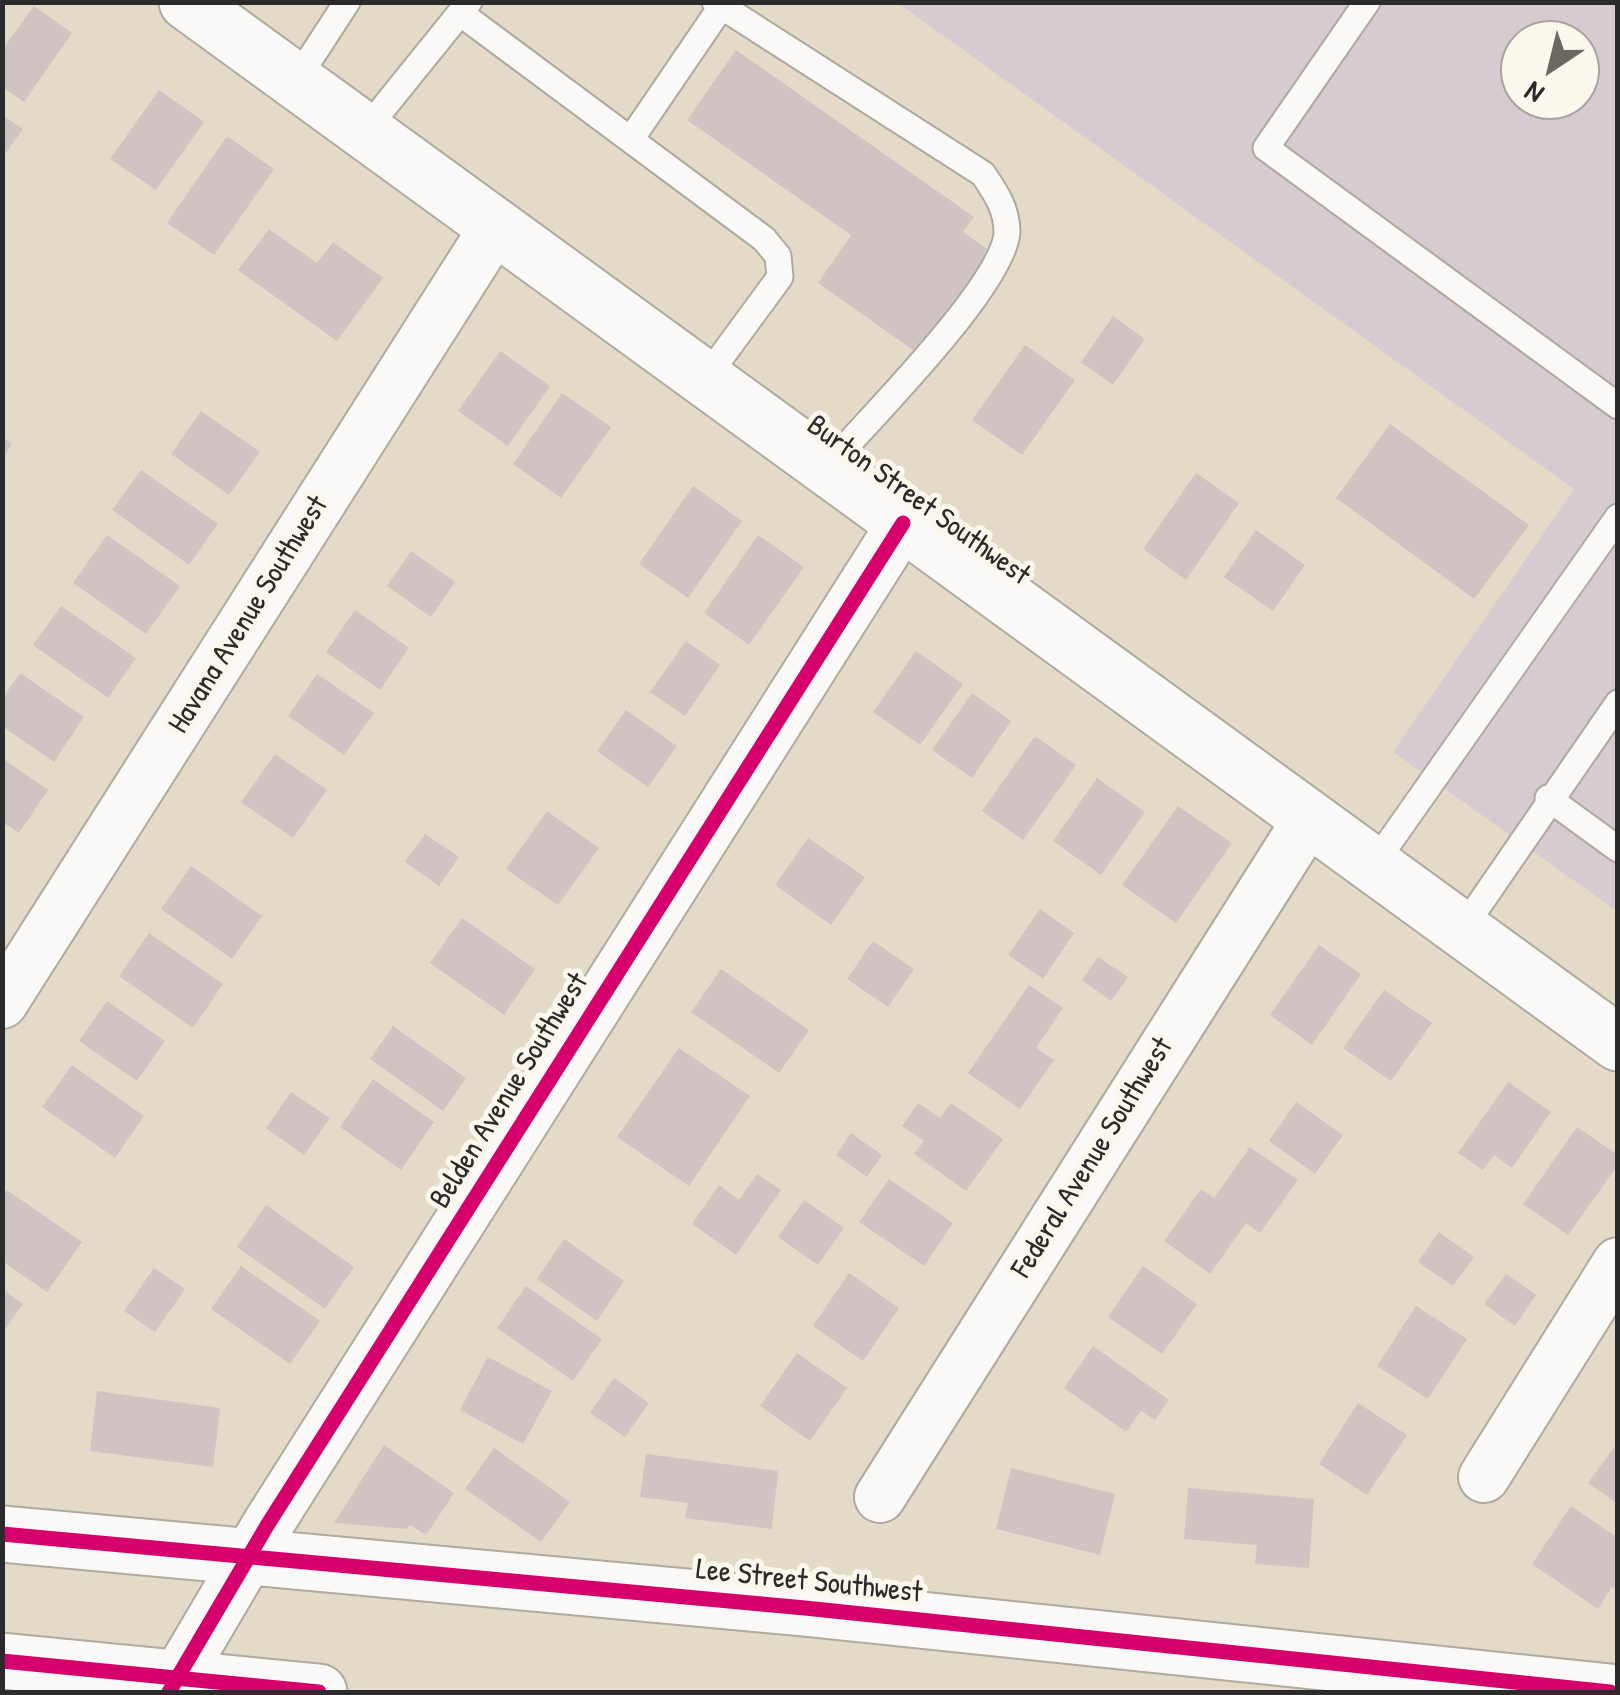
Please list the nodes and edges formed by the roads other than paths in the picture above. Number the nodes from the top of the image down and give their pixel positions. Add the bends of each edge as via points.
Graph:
1 (187, 2) edge
2 (1367, 2) edge
3 (340, 5) edge
4 (718, 5) edge
5 (464, 8) edge
6 (295, 82) junction
7 (364, 132) junction
8 (630, 138) junction
9 (496, 226) junction
10 (706, 380) junction
11 (1618, 406) edge
12 (826, 468) junction
13 (1618, 517) edge
14 (903, 523) junction
15 (1618, 702) edge
16 (1548, 798) junction
17 (1308, 820) junction
18 (1618, 850) edge
19 (1372, 867) junction
20 (1461, 932) junction
21 (2, 1004) edge
22 (1618, 1043) edge
23 (1618, 1263) edge
24 (1484, 1477) dead end
25 (880, 1497) dead end
26 (2, 1534) edge
27 (248, 1556) junction
28 (2, 1661) edge
29 (173, 1685) edge
30 (319, 1692) edge
31 (1610, 1692) edge

1 - 6 street, Burton Street Southwest
2 - 11 lane via 1266,148
3 - 6 lane
4 - 8 lane
4 - 12 lane via 983,174 1003,203 1002,257 912,377
5 - 7 lane
5 - 8 lane
6 - 7 street, Burton Street Southwest
7 - 9 street, Burton Street Southwest
8 - 10 lane via 778,256 780,277
9 - 10 street, Burton Street Southwest
9 - 21 street, Havana Avenue Southwest
10 - 12 street, Burton Street Southwest
12 - 14 street, Burton Street Southwest
13 - 19 lane
14 - 17 street, Burton Street Southwest
14 - 27 street, Belden Avenue Southwest
15 - 16 lane
16 - 18 lane
16 - 20 lane
17 - 19 street, Burton Street Southwest
17 - 25 street, Federal Avenue Southwest
19 - 20 street, Burton Street Southwest
20 - 22 street, Burton Street Southwest
23 - 24 street
26 - 27 street, Lee Street Southwest
27 - 29 street, Belden Avenue Southwest
27 - 31 street, Lee Street Southwest
28 - 29 street
29 - 30 street

